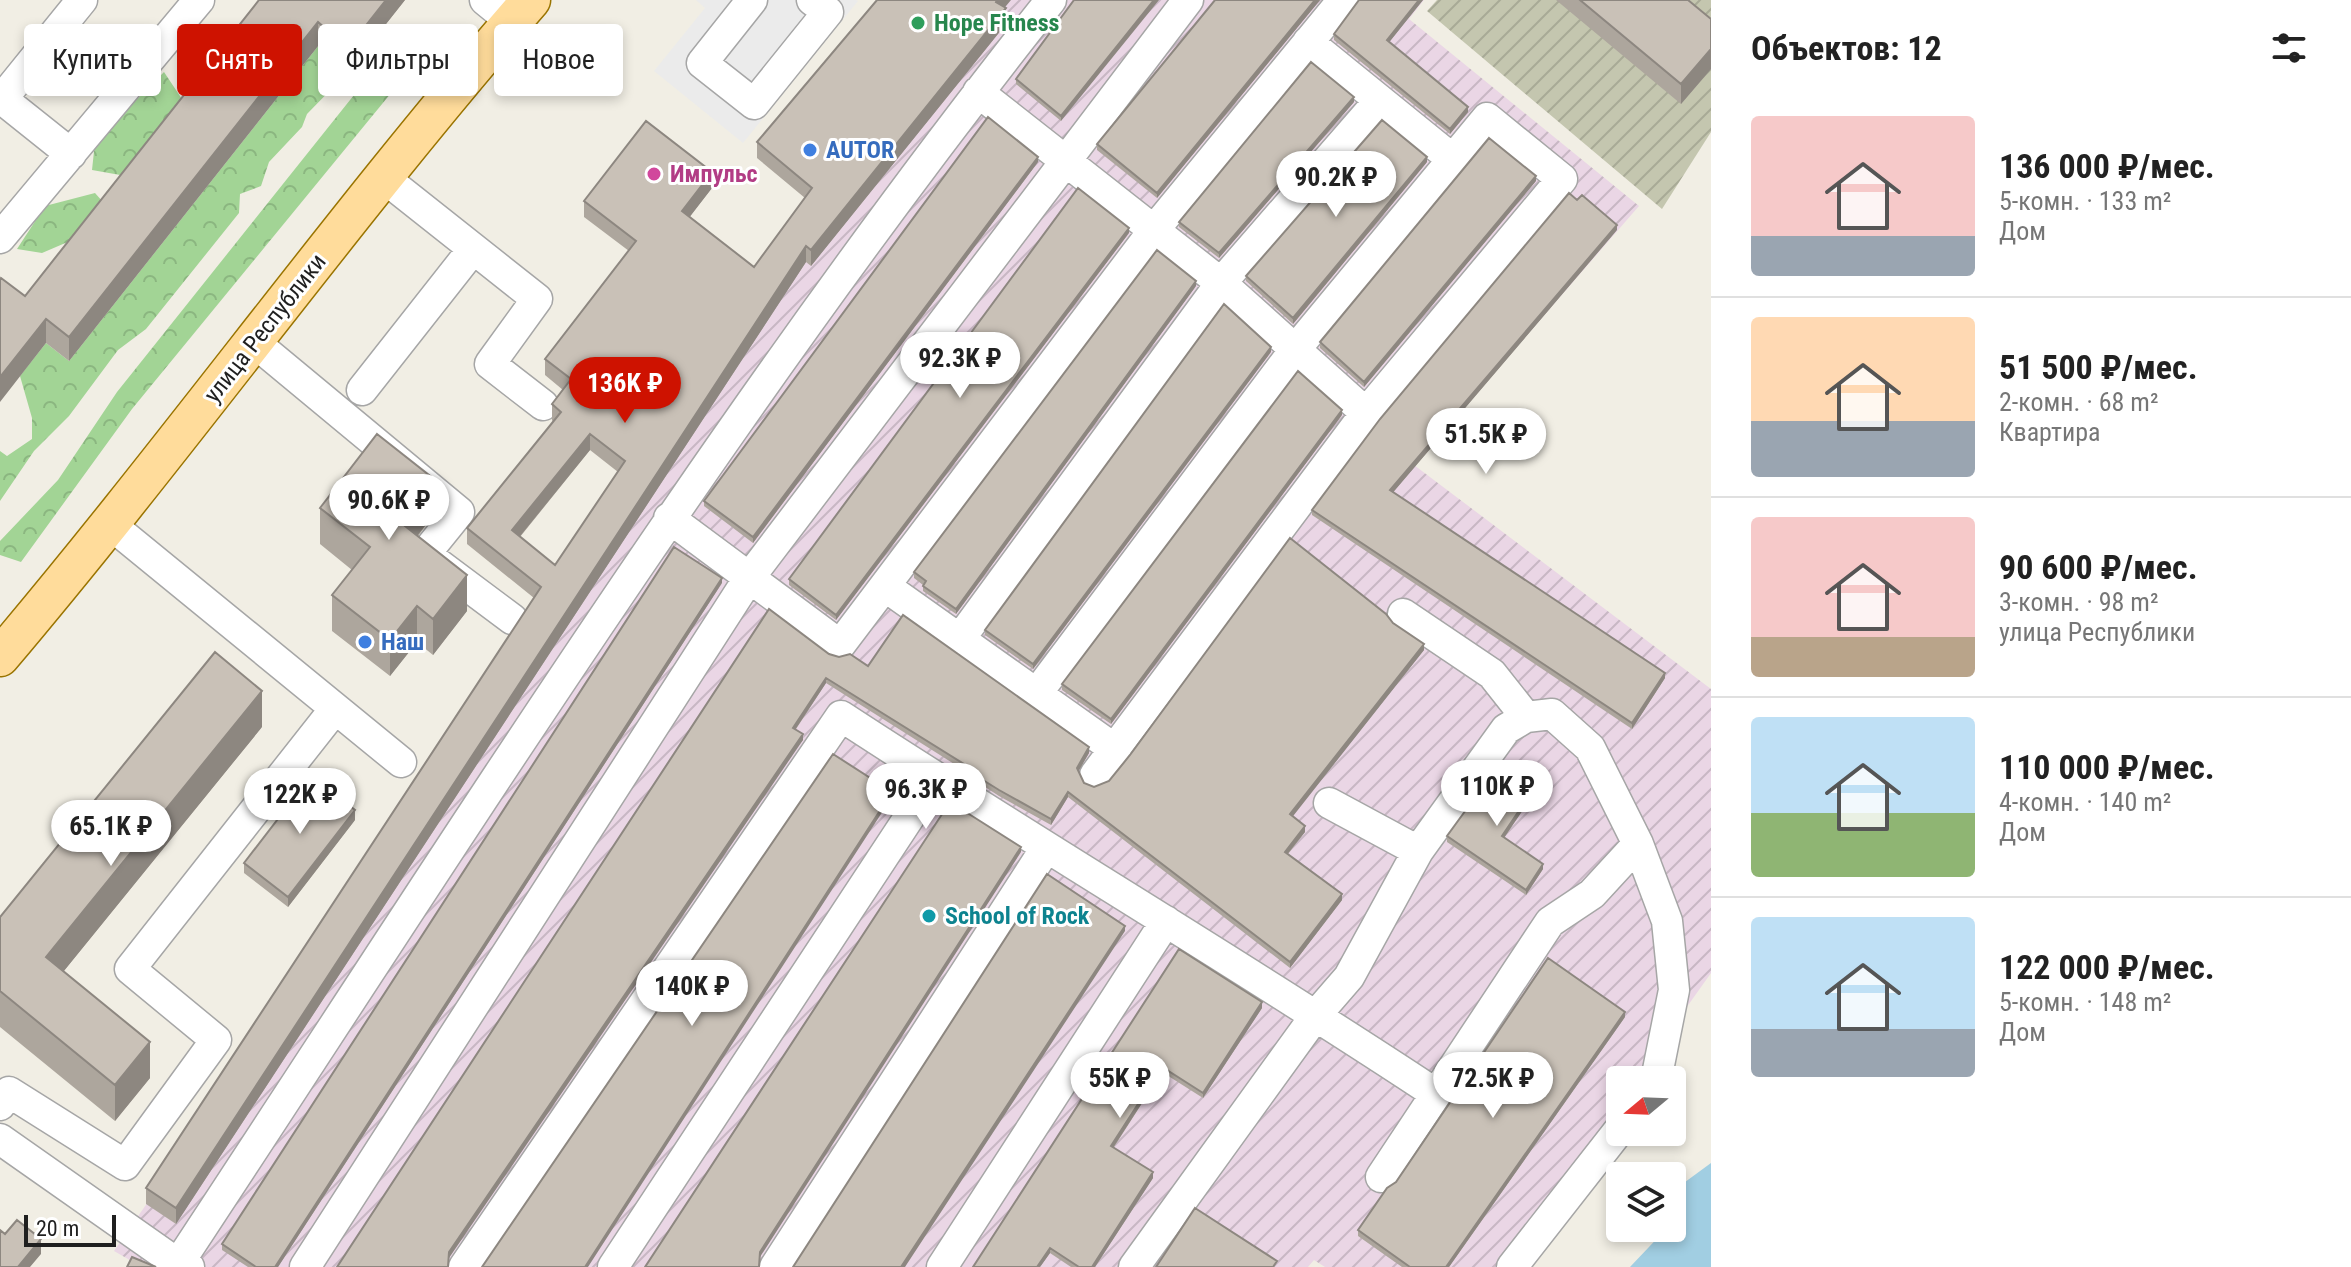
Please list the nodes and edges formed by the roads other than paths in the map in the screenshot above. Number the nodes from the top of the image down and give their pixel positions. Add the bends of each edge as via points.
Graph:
1 (82, 0) edge
2 (199, 0) edge
3 (752, 0) edge
4 (812, 0) edge
5 (1051, 0) edge
6 (1188, 0) edge
7 (1343, 0) edge
8 (509, 7) edge
9 (1308, 42) junction
10 (978, 92) junction
11 (1379, 101) junction
12 (71, 154) junction
13 (1451, 158) junction
14 (1064, 160) junction
15 (383, 177) junction
16 (1154, 230) junction
17 (0, 238) edge
18 (473, 249) junction
19 (1221, 283) junction
20 (254, 342) junction
21 (1294, 351) junction
22 (362, 390) dead end
23 (543, 405) dead end
24 (1366, 413) junction
25 (669, 518) junction
26 (111, 525) junction
27 (749, 578) junction
28 (886, 587) junction
29 (1403, 614) dead end
30 (512, 619) dead end
31 (959, 640) junction
32 (0, 657) edge
33 (1037, 693) junction
34 (334, 710) junction
35 (1526, 717) junction
36 (1116, 750) junction
37 (401, 762) dead end
38 (1095, 775) dead end
39 (935, 778) junction
40 (1329, 803) dead end
41 (1638, 844) junction
42 (1046, 848) junction
43 (1418, 851) junction
44 (1166, 921) junction
45 (1316, 1015) junction
46 (1659, 1066) edge
47 (1436, 1094) junction
48 (0, 1105) edge
49 (0, 1139) edge
50 (1607, 1146) edge
51 (1381, 1177) dead end
52 (184, 1265) edge
53 (305, 1267) edge
54 (464, 1267) edge
55 (613, 1267) edge
56 (775, 1267) edge
57 (942, 1267) edge
58 (1134, 1267) edge
59 (1512, 1267) edge

1 - 12 lane via 2,99
2 - 12 lane
3 - 4 lane via 702,63 754,104 828,12
5 - 10 lane
6 - 14 lane
7 - 9 lane
8 - 15 main road, улица Республики
9 - 11 lane
9 - 16 lane
10 - 14 lane
10 - 25 lane
11 - 13 lane
11 - 19 lane
12 - 17 lane
13 - 21 lane
13 - 24 lane via 1487,118 1562,179
14 - 16 lane
14 - 27 lane
15 - 18 lane
15 - 20 main road, улица Республики
16 - 19 lane
16 - 28 lane
18 - 22 lane
18 - 23 lane via 537,299 490,364
19 - 21 lane
19 - 31 lane
20 - 26 main road, улица Республики
20 - 30 lane via 459,512 425,554
21 - 24 lane
21 - 33 lane
24 - 36 lane
25 - 27 lane
25 - 52 lane
26 - 32 main road, улица Республики
26 - 34 lane
27 - 28 lane via 840,645
27 - 53 lane
28 - 31 lane
29 - 35 lane via 1492,674
31 - 33 lane
33 - 36 lane
34 - 37 lane
34 - 48 lane via 130,969 216,1040 125,1165 9,1092
35 - 41 lane via 1552,714 1590,748
35 - 43 lane via 1506,729
36 - 38 lane
39 - 42 lane
39 - 54 lane via 841,716
39 - 55 lane
40 - 43 lane
41 - 46 lane via 1667,921 1674,990
41 - 47 lane via 1592,894 1550,922
42 - 44 lane
42 - 56 lane
43 - 45 lane via 1349,977
44 - 45 lane
44 - 57 lane
45 - 47 lane
45 - 58 lane
47 - 51 lane
49 - 52 lane
50 - 59 lane

